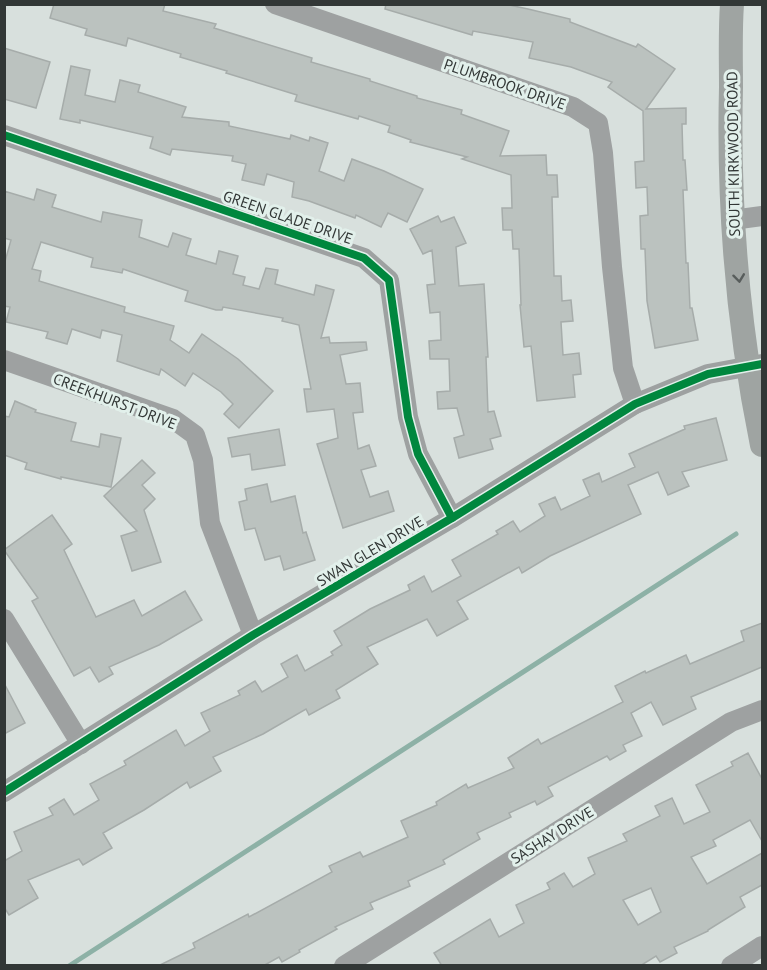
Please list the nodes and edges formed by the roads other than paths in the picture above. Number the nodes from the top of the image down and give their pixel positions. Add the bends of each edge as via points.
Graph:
1 (275, 4) edge
2 (732, 4) edge
3 (4, 135) edge
4 (762, 216) edge
5 (732, 220) junction
6 (4, 360) edge
7 (756, 365) edge
8 (635, 404) junction
9 (762, 445) edge
10 (452, 518) junction
11 (4, 619) edge
12 (253, 635) junction
13 (762, 710) edge
14 (81, 744) junction
15 (4, 792) edge
16 (762, 946) edge
17 (344, 966) edge
18 (731, 966) edge

1 - 8 street, PLUMBROOK DRIVE via 573,107 598,123 623,368
2 - 5 main road, SOUTH KIRKWOOD ROAD
3 - 10 street, GREEN GLADE DRIVE via 364,258 389,280 408,417 418,454
4 - 5 street
5 -> 7 main road, SOUTH KIRKWOOD ROAD
6 - 12 street, CREEKHURST DRIVE via 173,419 195,435 203,460 210,523
7 - 8 street, SWAN GLEN DRIVE via 708,374
7 - 9 main road, SOUTH KIRKWOOD ROAD
8 - 10 street, SWAN GLEN DRIVE
10 - 12 street, SWAN GLEN DRIVE
11 - 14 street
12 - 14 street, SWAN GLEN DRIVE
13 - 17 street, SASHAY DRIVE via 731,722
14 - 15 street, SWAN GLEN DRIVE
16 - 18 street

